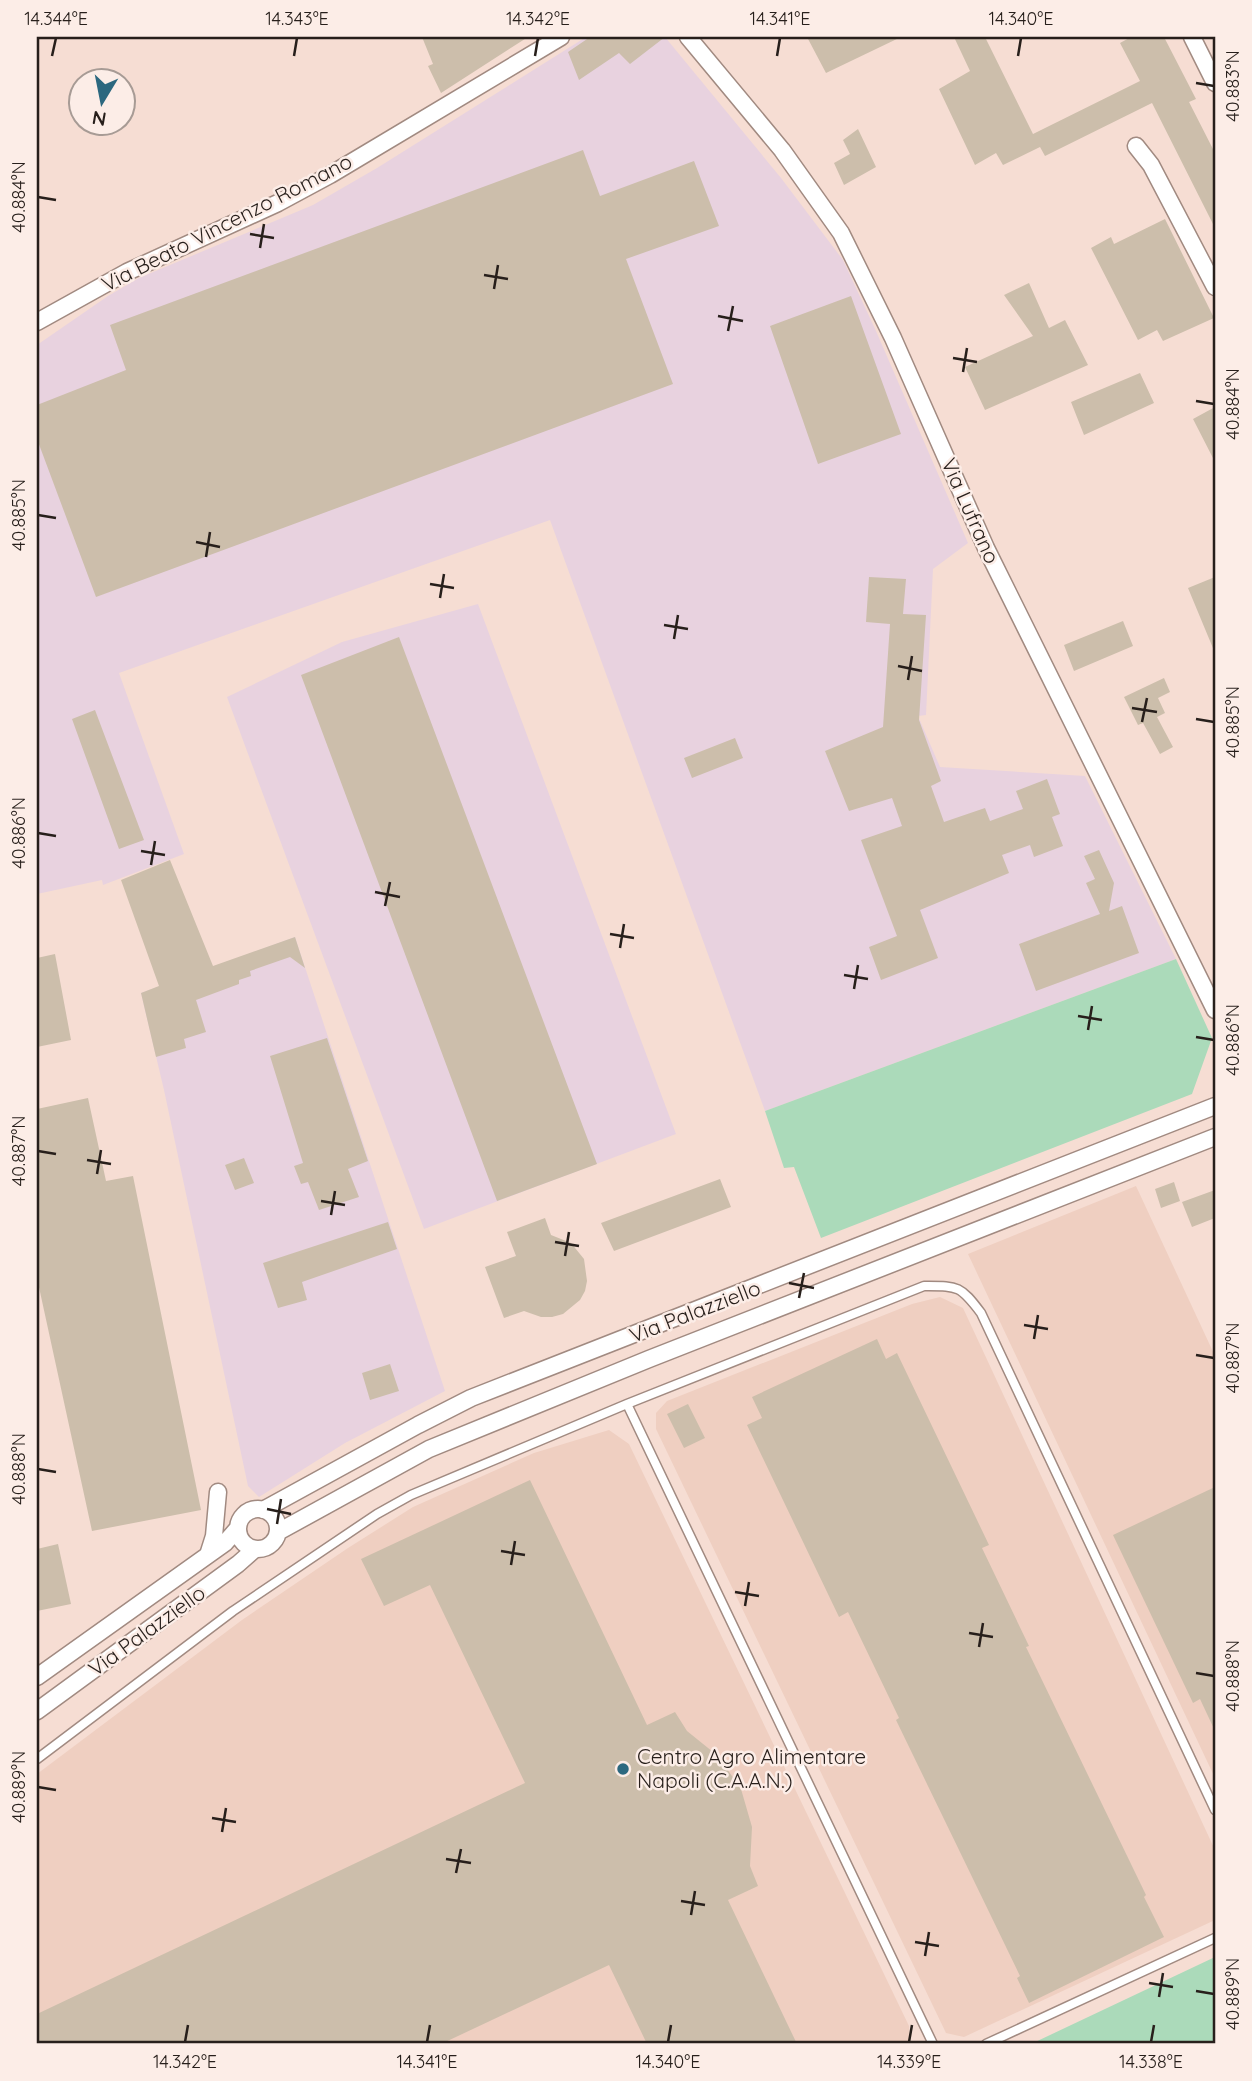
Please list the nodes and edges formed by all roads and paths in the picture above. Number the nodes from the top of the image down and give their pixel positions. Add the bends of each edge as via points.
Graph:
1 (561, 37) edge
2 (688, 37) edge
3 (1192, 37) edge
4 (1215, 83) edge
5 (1136, 146) dead end
6 (1215, 287) edge
7 (37, 322) edge
8 (1215, 1010) edge
9 (1215, 1106) edge
10 (1215, 1137) edge
11 (627, 1404) junction
12 (218, 1492) dead end
13 (249, 1517) junction
14 (278, 1532) junction
15 (255, 1549) junction
16 (208, 1555) junction
17 (37, 1678) edge
18 (37, 1711) edge
19 (37, 1759) edge
20 (1215, 1810) edge
21 (1215, 1938) edge
22 (933, 2044) edge
23 (986, 2044) edge

1 - 7 street, Via Beato Vincenzo Romano via 330,175 127,272
2 - 8 street, Via Lufrano via 782,150 841,233 986,548
3 - 4 street
5 - 6 street via 1151,165
9 - 13 street, Via Palazziello via 471,1398
10 - 14 street, Via Palazziello via 429,1449
11 - 19 lane via 411,1495 377,1514 233,1611
11 - 20 lane via 924,1286 949,1286 966,1293 981,1313
11 - 22 lane
12 - 16 street
13 - 14 street via 274,1518
13 - 15 street via 242,1542
13 - 16 street, Via Palazziello
14 - 15 street via 272,1543
15 - 18 street, Via Palazziello
16 - 17 street, Via Palazziello
21 - 23 lane

